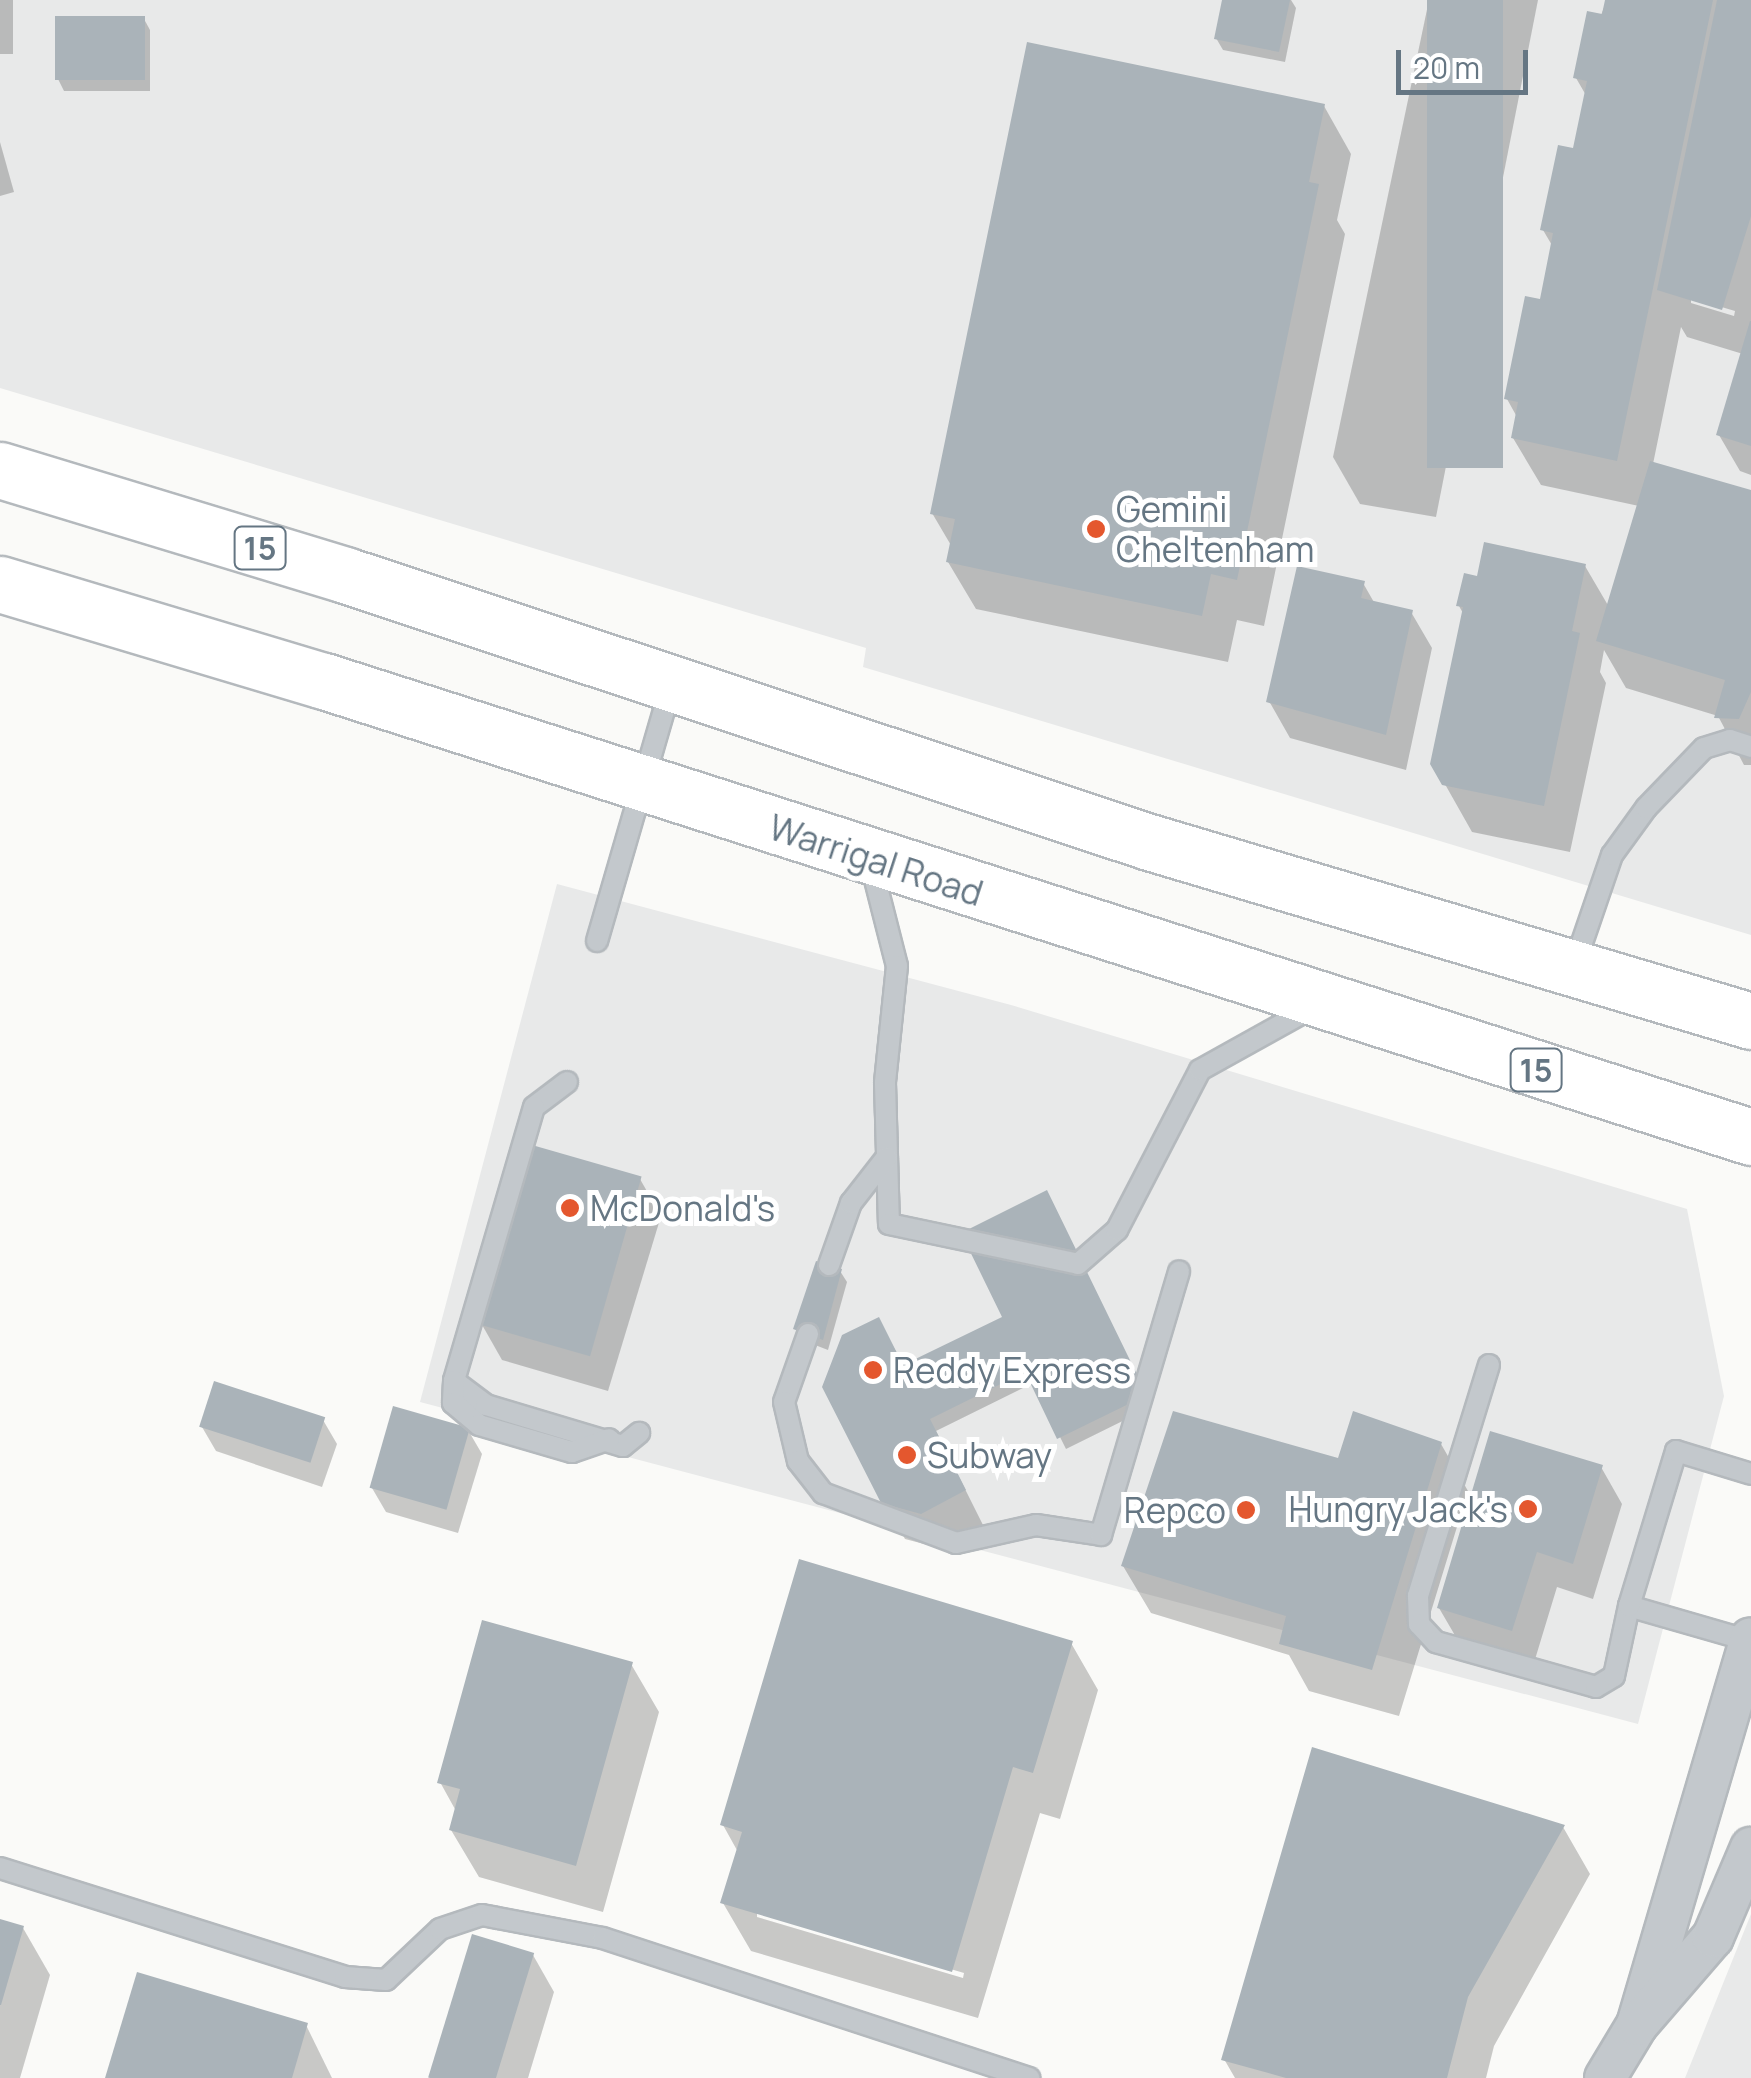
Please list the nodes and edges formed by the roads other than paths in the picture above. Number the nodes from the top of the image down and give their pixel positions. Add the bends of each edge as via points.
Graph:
1 (0, 470) edge
2 (0, 584) edge
3 (672, 683) junction
4 (1751, 747) edge
5 (642, 784) junction
6 (870, 858) junction
7 (597, 941) dead end
8 (1573, 968) junction
9 (1321, 1003) junction
10 (1751, 1021) edge
11 (567, 1082) dead end
12 (1748, 1139) edge
13 (886, 1157) junction
14 (829, 1265) dead end
15 (1179, 1271) dead end
16 (808, 1334) dead end
17 (1489, 1365) dead end
18 (638, 1433) dead end
19 (1751, 1474) edge
20 (1629, 1606) junction
21 (1749, 1650) edge
22 (1751, 1848) edge
23 (0, 1868) edge
24 (1637, 2025) junction
25 (1030, 2078) edge
26 (1605, 2078) edge

1 - 3 highway, 15
2 - 5 highway, Warrigal Road / 15
3 - 5 lane
3 - 8 highway, 15 via 1149,842
4 - 8 lane via 1730,740 1704,748 1646,808 1612,855
5 - 6 highway, Warrigal Road / 15
5 - 7 lane
6 - 9 highway, Warrigal Road / 15
6 - 13 lane via 897,966 885,1083
8 - 10 highway, 15
9 - 12 highway, Warrigal Road / 15
9 - 13 lane via 1200,1070 1117,1230 1078,1264 889,1224
11 - 18 lane via 534,1108 454,1382 486,1404 623,1446
13 - 14 lane via 850,1203
15 - 16 lane via 1102,1535 1036,1525 956,1543 823,1493 798,1461 784,1402
17 - 20 lane via 1418,1596 1419,1624 1436,1642 1596,1687 1614,1676
19 - 20 lane via 1676,1451
20 - 21 lane
21 - 24 street
22 - 24 street via 1713,1937
23 - 25 lane via 345,1977 386,1980 440,1930 482,1915 603,1938
24 - 26 street

